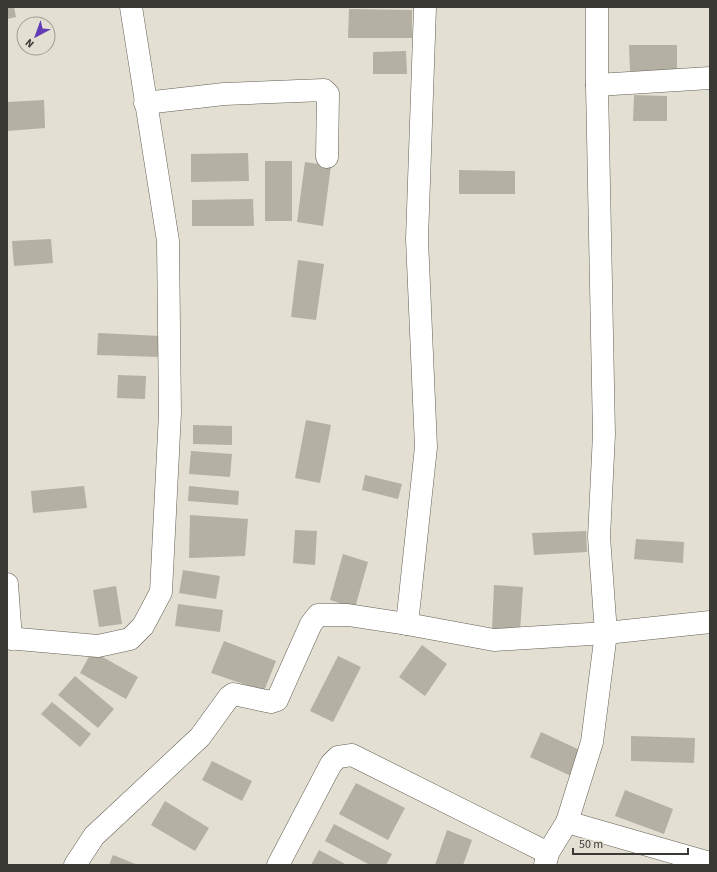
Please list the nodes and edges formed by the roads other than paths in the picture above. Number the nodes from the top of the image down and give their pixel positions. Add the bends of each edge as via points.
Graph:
1 (130, 7) edge
2 (425, 7) edge
3 (597, 7) edge
4 (710, 78) edge
5 (596, 85) junction
6 (145, 103) junction
7 (327, 157) dead end
8 (7, 584) edge
9 (710, 622) edge
10 (407, 624) junction
11 (606, 633) junction
12 (9, 638) edge
13 (567, 822) junction
14 (546, 859) edge
15 (710, 863) edge
16 (75, 865) edge
17 (278, 865) edge

1 - 6 street
2 - 10 street via 417,240 426,447
3 - 5 street
4 - 5 street
5 - 11 street via 604,434 599,537
6 - 7 street via 224,94 324,90 328,94
6 - 12 street via 168,241 170,413 161,592 143,626 130,639 98,646
8 - 12 street
9 - 11 street
10 - 11 street via 494,640
10 - 16 street via 348,615 318,615 311,624 277,700 272,702 233,694 229,697 200,737 94,836
11 - 13 street via 592,742
13 - 14 street
13 - 15 street
14 - 17 street via 352,755 338,757 331,764

